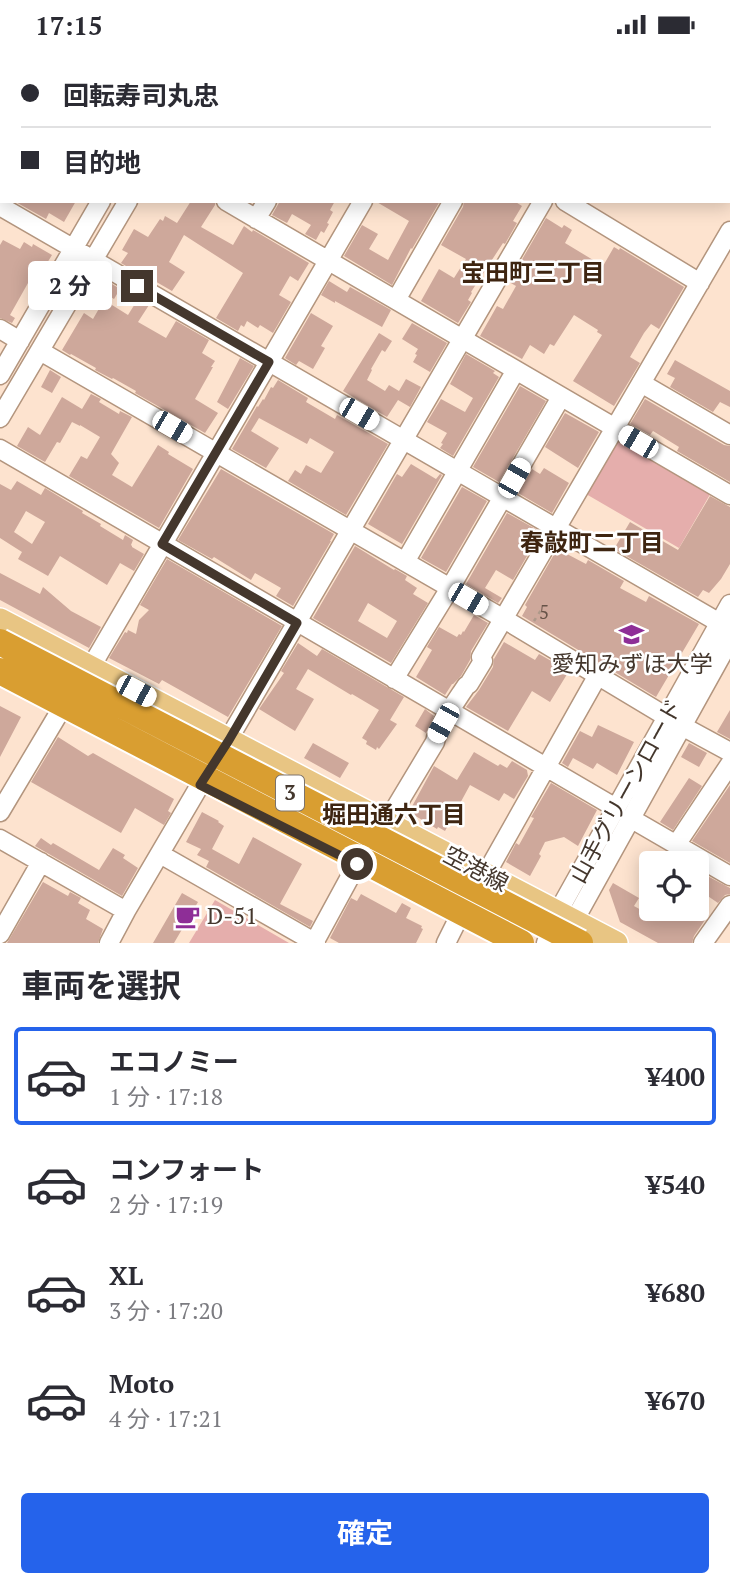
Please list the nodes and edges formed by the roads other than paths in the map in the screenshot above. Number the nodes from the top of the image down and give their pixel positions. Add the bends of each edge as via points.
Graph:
1 (100, 203) edge
2 (127, 203) edge
3 (229, 203) edge
4 (266, 203) edge
5 (362, 203) edge
6 (452, 203) edge
7 (542, 203) edge
8 (568, 203) edge
9 (0, 206) edge
10 (256, 219) junction
11 (730, 230) edge
12 (73, 249) junction
13 (93, 260) junction
14 (328, 261) junction
15 (700, 283) junction
16 (396, 300) junction
17 (0, 329) edge
18 (462, 339) junction
19 (20, 341) junction
20 (40, 351) junction
21 (269, 362) junction
22 (516, 370) junction
23 (0, 375) edge
24 (641, 383) junction
25 (561, 397) junction
26 (0, 418) edge
27 (615, 428) junction
28 (730, 435) edge
29 (404, 440) junction
30 (0, 449) edge
31 (216, 453) junction
32 (457, 471) junction
33 (730, 495) edge
34 (503, 498) junction
35 (556, 529) junction
36 (351, 531) junction
37 (162, 544) junction
38 (405, 562) junction
39 (450, 588) junction
40 (730, 604) edge
41 (504, 619) junction
42 (0, 620) edge
43 (297, 623) junction
44 (725, 626) edge
45 (730, 640) edge
46 (0, 642) edge
47 (91, 667) junction
48 (0, 671) edge
49 (598, 675) junction
50 (394, 679) junction
51 (0, 681) edge
52 (451, 710) junction
53 (59, 713) junction
54 (675, 721) junction
55 (229, 740) junction
56 (182, 750) dead end
57 (730, 752) edge
58 (730, 764) edge
59 (547, 767) junction
60 (200, 785) junction
61 (0, 812) edge
62 (623, 813) junction
63 (387, 822) junction
64 (0, 839) edge
65 (676, 845) junction
66 (160, 854) junction
67 (41, 862) junction
68 (357, 864) junction
69 (486, 874) junction
70 (730, 876) edge
71 (730, 905) edge
72 (126, 911) junction
73 (460, 918) junction
74 (571, 925) edge
75 (484, 930) junction
76 (0, 934) edge
77 (108, 943) edge
78 (315, 943) edge
79 (446, 943) edge
80 (508, 943) edge
81 (521, 943) edge
82 (546, 943) edge
83 (555, 943) edge
84 (616, 943) edge
85 (703, 943) edge

1 - 12 street
2 - 13 street
3 - 10 street
4 - 10 street
5 - 14 street
6 - 16 street
7 - 18 street
8 - 15 street
9 - 12 street
10 - 14 street
11 - 15 street
12 - 13 street
12 - 19 street
13 - 20 street
13 - 21 street
14 - 16 street
14 - 21 street
15 - 24 street
16 - 18 street
17 - 19 street
18 - 22 street
18 - 29 street
19 - 23 street
20 - 26 street
20 - 31 street
21 - 29 street
21 - 31 street
22 - 25 street
22 - 32 street
24 - 27 street
24 - 28 street
25 - 27 street
25 - 34 street
27 - 33 street
27 - 35 street
29 - 32 street
29 - 36 street
30 - 37 street
31 - 36 street
31 - 37 street
32 - 34 street
32 - 38 street
34 - 35 street
34 - 39 street
35 - 41 street
35 - 44 street
36 - 38 street
36 - 43 street
37 - 43 street
37 - 47 street
38 - 39 street
39 - 41 street
39 - 50 street
40 - 44 street, 山手グリーンロード
41 - 49 street
41 - 52 street
42 - 47 main road, 空港線
43 - 50 street
43 - 55 street
44 - 54 street, 山手グリーンロード
45 - 54 street, 山手グリーンロード
46 - 74 highway, 3, bridge
47 - 55 main road, 空港線
48 - 81 highway, 3, bridge
49 - 54 street
49 - 59 street
50 - 52 street
51 - 53 main road
52 - 59 street
52 - 63 street
53 - 60 main road
53 - 61 street
54 - 57 street
54 - 62 street, 山手グリーンロード
55 - 60 street
55 - 63 main road, 空港線
56 - 75 highway, bridge via 286,805
58 - 65 street
59 - 62 street
59 - 69 street
60 - 66 street
60 - 68 main road
62 - 65 street
62 - 74 street, 山手グリーンロード
63 - 69 main road, 空港線
64 - 67 street
65 - 70 street
66 - 72 street
66 - 78 street
67 - 72 street
67 - 76 street
68 - 73 main road
68 - 78 street
69 - 74 main road, 空港線
71 - 85 street
72 - 77 street
73 - 75 main road
73 - 79 street
74 - 82 street, 山手グリーンロード
74 - 83 street, 山手グリーンロード
74 - 84 main road, 空港線
75 - 80 main road

